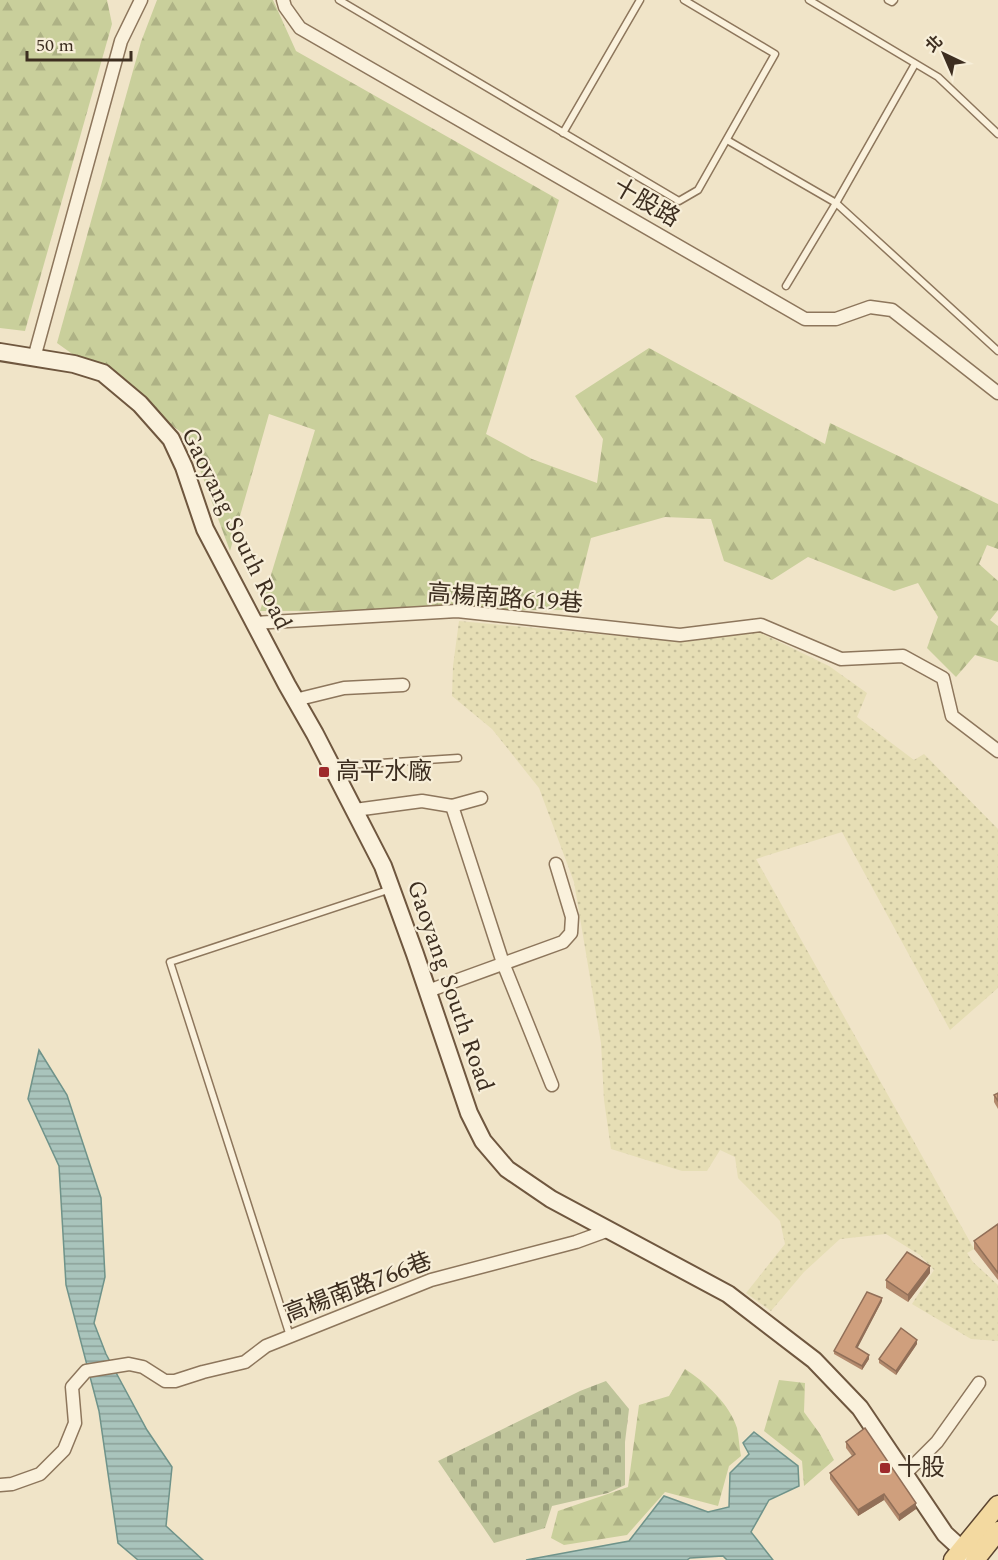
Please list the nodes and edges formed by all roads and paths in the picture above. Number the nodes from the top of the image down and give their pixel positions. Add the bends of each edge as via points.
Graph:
1 (141, 0) edge
2 (284, 0) edge
3 (339, 0) edge
4 (640, 0) edge
5 (684, 0) edge
6 (808, 0) edge
7 (888, 0) edge
8 (894, 0) edge
9 (915, 64) junction
10 (563, 133) junction
11 (998, 134) edge
12 (727, 140) junction
13 (836, 203) junction
14 (786, 286) dead end
15 (998, 351) edge
16 (0, 352) edge
17 (34, 358) junction
18 (998, 393) edge
19 (254, 623) junction
20 (403, 685) dead end
21 (295, 700) junction
22 (998, 751) edge
23 (458, 758) dead end
24 (332, 766) junction
25 (481, 798) dead end
26 (452, 806) junction
27 (355, 810) junction
28 (556, 864) dead end
29 (391, 888) junction
30 (504, 963) junction
31 (428, 991) junction
32 (552, 1085) dead end
33 (609, 1230) junction
34 (290, 1336) junction
35 (979, 1383) dead end
36 (905, 1474) junction
37 (0, 1485) edge
38 (998, 1505) edge
39 (998, 1531) edge
40 (965, 1557) edge

1 - 17 street via 121,41
2 - 18 street, 十股路 via 300,28 805,319 836,318 870,307 892,310
3 - 10 lane
4 - 10 lane
5 - 12 lane via 775,54
6 - 9 lane
7 - 8 lane
9 - 11 lane via 938,77
9 - 13 lane
10 - 12 lane via 679,201 698,190
12 - 13 lane
13 - 14 lane
13 - 15 lane
16 - 17 street, Gaoyang South Road
17 - 19 street, Gaoyang South Road via 103,373 140,404 171,439 205,529
19 - 21 street, Gaoyang South Road
19 - 22 street, 高楊南路619巷 via 457,612 680,634 761,625 841,659 903,656 943,678 952,716
20 - 21 street via 344,688
21 - 24 street, Gaoyang South Road
23 - 24 lane
24 - 27 street, Gaoyang South Road
25 - 26 street
26 - 27 street via 422,801
26 - 30 street
27 - 29 street, Gaoyang South Road
28 - 30 street via 572,917 571,933 563,942
29 - 31 street, Gaoyang South Road
29 - 34 lane via 170,962
30 - 31 street
30 - 32 street
31 - 33 street, Gaoyang South Road via 469,1113 483,1141 507,1169 551,1199
33 - 34 street, 高楊南路766巷 via 431,1280
33 - 36 street, Gaoyang South Road via 728,1294 814,1360 860,1408
34 - 37 street, 高楊南路766巷 via 266,1346 245,1362 175,1381 165,1381 143,1367 129,1364 86,1371 72,1387 75,1423 64,1450 40,1474
35 - 36 street via 937,1442
36 - 40 street, Gaoyang South Road
38 - 40 main road
39 - 40 main road

